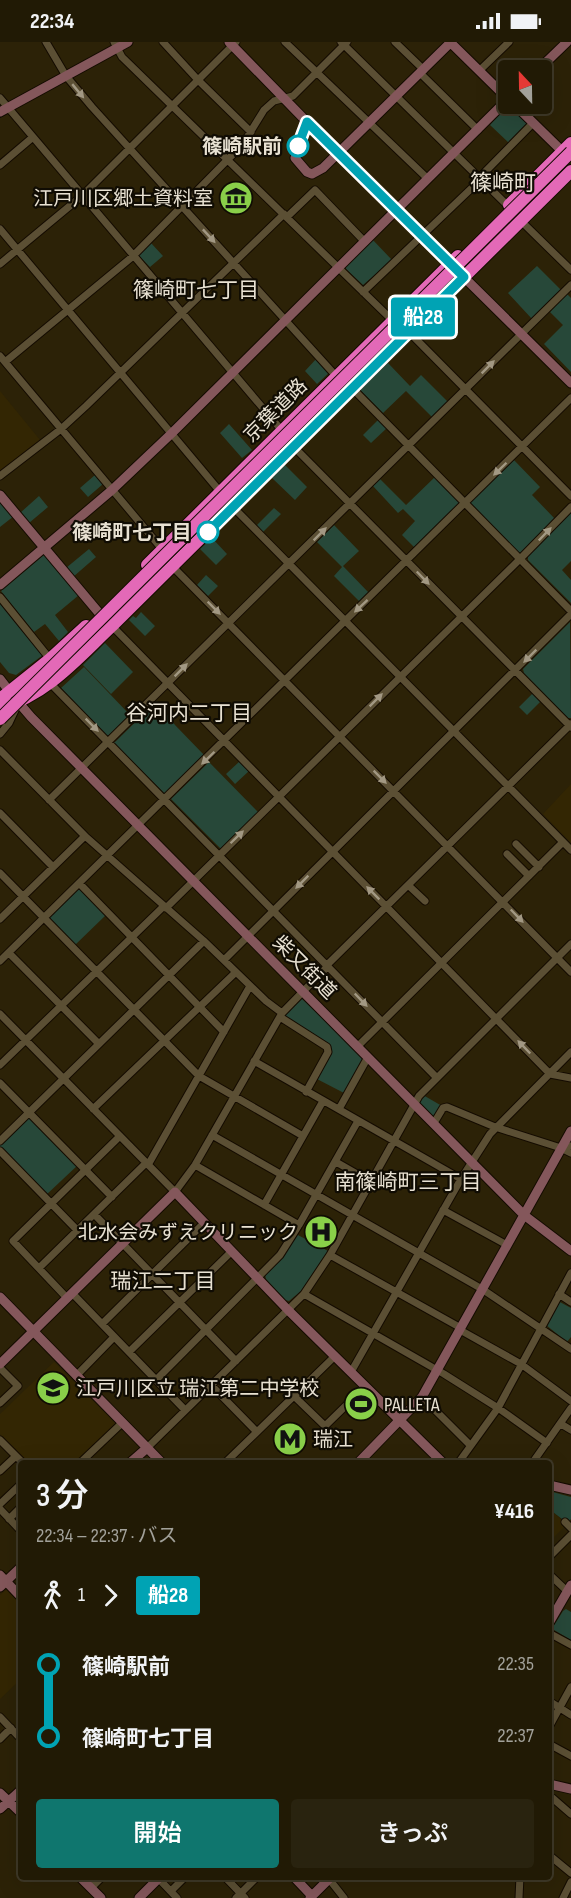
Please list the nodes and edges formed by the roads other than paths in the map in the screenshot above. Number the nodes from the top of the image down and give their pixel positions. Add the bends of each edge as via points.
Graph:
1 (46, 42) edge
2 (128, 42) edge
3 (163, 42) edge
4 (285, 42) edge
5 (395, 42) edge
6 (451, 42) edge
7 (508, 42) edge
8 (233, 43) edge
9 (343, 43) edge
10 (116, 45) edge
11 (566, 45) edge
12 (549, 60) edge
13 (480, 70) junction
14 (422, 71) junction
15 (317, 73) junction
16 (66, 76) junction
17 (198, 80) junction
18 (498, 89) edge
19 (396, 97) junction
20 (0, 98) edge
21 (284, 99) junction
22 (173, 106) junction
23 (498, 109) edge
24 (4, 110) edge
25 (524, 114) edge
26 (307, 122) junction
27 (370, 123) junction
28 (533, 123) junction
29 (478, 130) junction
30 (251, 132) junction
31 (33, 137) junction
32 (130, 149) junction
33 (339, 153) junction
34 (454, 154) junction
35 (569, 154) edge
36 (229, 160) junction
37 (0, 165) edge
38 (571, 171) edge
39 (480, 178) junction
40 (428, 179) junction
41 (82, 195) junction
42 (508, 206) junction
43 (182, 207) junction
44 (397, 210) junction
45 (285, 216) junction
46 (521, 220) junction
47 (0, 229) edge
48 (423, 235) junction
49 (365, 242) junction
50 (17, 249) junction
51 (132, 257) junction
52 (234, 262) junction
53 (451, 263) junction
54 (0, 264) edge
55 (338, 268) junction
56 (571, 270) edge
57 (464, 277) junction
58 (571, 285) edge
59 (363, 291) junction
60 (67, 310) junction
61 (182, 314) junction
62 (286, 319) junction
63 (393, 320) junction
64 (409, 332) junction
65 (522, 333) junction
66 (3, 359) edge
67 (232, 372) junction
68 (121, 373) junction
69 (336, 376) junction
70 (571, 383) edge
71 (352, 387) junction
72 (466, 389) junction
73 (571, 398) edge
74 (61, 429) junction
75 (282, 431) junction
76 (172, 433) junction
77 (409, 445) junction
78 (523, 446) junction
79 (294, 447) junction
80 (0, 476) edge
81 (112, 490) junction
82 (221, 490) junction
83 (0, 495) edge
84 (571, 496) edge
85 (350, 503) junction
86 (465, 503) junction
87 (233, 507) junction
88 (571, 507) edge
89 (178, 547) junction
90 (44, 548) junction
91 (162, 549) junction
92 (520, 560) junction
93 (407, 561) junction
94 (289, 564) junction
95 (172, 566) junction
96 (0, 585) edge
97 (0, 597) edge
98 (571, 612) edge
99 (99, 613) junction
100 (461, 616) junction
101 (345, 621) junction
102 (229, 623) junction
103 (112, 626) junction
104 (50, 659) junction
105 (514, 671) junction
106 (400, 677) junction
107 (0, 679) edge
108 (285, 681) junction
109 (51, 684) junction
110 (167, 684) junction
111 (5, 695) edge
112 (19, 703) junction
113 (0, 709) edge
114 (0, 719) edge
115 (571, 725) edge
116 (0, 729) edge
117 (453, 732) junction
118 (0, 734) edge
119 (340, 737) junction
120 (108, 741) junction
121 (224, 742) junction
122 (0, 750) edge
123 (82, 767) junction
124 (508, 786) junction
125 (394, 791) junction
126 (279, 797) junction
127 (164, 799) junction
128 (49, 800) junction
129 (0, 813) edge
130 (139, 825) junction
131 (85, 836) junction
132 (563, 842) junction
133 (516, 844) dead end
134 (447, 846) junction
135 (571, 850) edge
136 (333, 852) junction
137 (507, 854) dead end
138 (219, 855) junction
139 (109, 856) junction
140 (53, 867) junction
141 (538, 867) junction
142 (0, 873) edge
143 (529, 876) junction
144 (194, 880) junction
145 (80, 884) junction
146 (408, 885) junction
147 (23, 897) junction
148 (425, 902) dead end
149 (503, 902) junction
150 (387, 906) junction
151 (165, 907) junction
152 (274, 911) junction
153 (44, 918) junction
154 (0, 919) edge
155 (248, 936) junction
156 (132, 937) junction
157 (204, 941) junction
158 (571, 945) edge
159 (9, 952) junction
160 (557, 958) junction
161 (224, 960) junction
162 (0, 961) edge
163 (442, 963) junction
164 (328, 965) junction
165 (96, 972) junction
166 (236, 972) junction
167 (571, 972) edge
168 (170, 976) junction
169 (250, 986) junction
170 (303, 991) junction
171 (61, 1006) junction
172 (199, 1006) junction
173 (134, 1010) junction
174 (0, 1014) edge
175 (281, 1015) junction
176 (496, 1019) junction
177 (382, 1022) junction
178 (224, 1032) junction
179 (26, 1040) junction
180 (164, 1041) junction
181 (99, 1044) junction
182 (358, 1046) junction
183 (571, 1052) edge
184 (368, 1057) junction
185 (255, 1061) junction
186 (0, 1065) edge
187 (550, 1074) junction
188 (199, 1076) junction
189 (437, 1078) junction
190 (571, 1078) edge
191 (64, 1079) junction
192 (0, 1083) edge
193 (306, 1092) junction
194 (234, 1096) junction
195 (323, 1101) junction
196 (415, 1104) junction
197 (93, 1109) junction
198 (339, 1109) junction
199 (29, 1113) junction
200 (358, 1121) junction
201 (434, 1123) junction
202 (495, 1127) junction
203 (571, 1131) edge
204 (212, 1135) junction
205 (120, 1136) junction
206 (303, 1136) junction
207 (394, 1140) junction
208 (0, 1141) edge
209 (566, 1147) edge
210 (0, 1151) edge
211 (571, 1153) edge
212 (336, 1162) junction
213 (471, 1162) junction
214 (147, 1164) junction
215 (195, 1165) junction
216 (85, 1170) junction
217 (281, 1175) junction
218 (461, 1179) junction
219 (371, 1182) junction
220 (175, 1192) junction
221 (316, 1196) junction
222 (112, 1197) junction
223 (51, 1203) junction
224 (264, 1204) junction
225 (443, 1210) junction
226 (94, 1214) junction
227 (352, 1215) junction
228 (524, 1215) junction
229 (204, 1223) junction
230 (299, 1225) junction
231 (78, 1230) junction
232 (122, 1244) junction
233 (507, 1245) junction
234 (232, 1251) junction
235 (571, 1251) edge
236 (418, 1253) junction
237 (330, 1255) junction
238 (39, 1268) junction
239 (571, 1273) edge
240 (152, 1275) junction
241 (258, 1279) junction
242 (482, 1289) junction
243 (397, 1293) junction
244 (304, 1294) junction
245 (559, 1294) junction
246 (70, 1296) junction
247 (0, 1298) edge
248 (571, 1302) edge
249 (179, 1303) junction
250 (288, 1310) junction
251 (102, 1324) junction
252 (541, 1328) junction
253 (460, 1329) junction
254 (33, 1331) junction
255 (207, 1331) junction
256 (374, 1334) junction
257 (114, 1337) junction
258 (571, 1349) edge
259 (129, 1352) junction
260 (335, 1356) junction
261 (236, 1361) junction
262 (521, 1364) junction
263 (0, 1366) edge
264 (438, 1371) junction
265 (351, 1372) junction
266 (76, 1376) junction
267 (156, 1380) junction
268 (211, 1385) junction
269 (366, 1387) junction
270 (295, 1397) junction
271 (422, 1397) junction
272 (571, 1401) edge
273 (0, 1403) edge
274 (498, 1408) junction
275 (571, 1408) edge
276 (185, 1410) junction
277 (400, 1421) junction
278 (122, 1423) junction
279 (561, 1424) junction
280 (571, 1430) edge
281 (257, 1432) junction
282 (0, 1440) edge
283 (547, 1443) junction
284 (470, 1445) junction
285 (147, 1448) junction
286 (16, 1456) junction
287 (20, 1460) edge
288 (88, 1460) edge
289 (133, 1460) edge
290 (159, 1460) edge
291 (228, 1460) edge
292 (365, 1460) edge
293 (437, 1460) edge
294 (460, 1460) edge
295 (534, 1460) edge
296 (0, 1471) edge
297 (552, 1486) edge
298 (18, 1487) edge
299 (571, 1490) edge
300 (0, 1504) edge
301 (0, 1509) edge
302 (18, 1510) edge
303 (9, 1519) junction
304 (565, 1522) dead end
305 (18, 1528) edge
306 (571, 1528) edge
307 (571, 1535) edge
308 (552, 1554) edge
309 (18, 1569) edge
310 (552, 1577) edge
311 (555, 1580) junction
312 (2, 1581) edge
313 (552, 1583) edge
314 (569, 1588) edge
315 (18, 1594) edge
316 (552, 1618) edge
317 (552, 1635) edge
318 (571, 1646) edge
319 (571, 1687) edge
320 (552, 1703) edge
321 (559, 1708) junction
322 (571, 1715) edge
323 (0, 1717) edge
324 (552, 1721) edge
325 (11, 1728) junction
326 (18, 1733) edge
327 (0, 1739) edge
328 (552, 1746) edge
329 (571, 1756) edge
330 (552, 1784) edge
331 (571, 1788) edge
332 (0, 1793) edge
333 (18, 1793) edge
334 (552, 1798) edge
335 (9, 1802) junction
336 (0, 1809) edge
337 (18, 1810) edge
338 (571, 1814) edge
339 (552, 1857) edge
340 (571, 1873) edge
341 (83, 1880) edge
342 (99, 1880) edge
343 (155, 1880) edge
344 (161, 1880) edge
345 (182, 1880) edge
346 (227, 1880) edge
347 (254, 1880) edge
348 (296, 1880) edge
349 (328, 1880) edge
350 (331, 1880) edge
351 (520, 1880) edge
352 (571, 1882) edge
353 (91, 1888) junction
354 (171, 1891) junction
355 (240, 1896) edge
356 (311, 1897) edge
357 (100, 1898) edge
358 (139, 1898) edge
359 (177, 1898) edge
360 (344, 1898) edge
361 (519, 1898) edge
362 (563, 1898) edge

1 - 16 street
2 - 10 street
3 - 17 street
4 - 15 street
5 - 14 street
6 - 13 street
6 - 14 street
7 - 13 street
8 - 17 street
8 - 21 street
9 - 15 street
9 - 19 street
10 - 16 street
10 - 22 street via 122,57
11 - 12 street
13 - 18 street
14 - 19 street
14 - 29 street
15 - 21 street via 293,96
15 - 27 street
16 - 24 street
16 -> 32 street
17 - 22 street
17 - 30 street
19 - 27 street
19 - 34 street
20 - 24 street
21 - 26 street
21 - 30 street via 264,110
22 - 32 street
22 - 36 street
23 - 29 street
24 - 31 street
25 - 28 street
26 - 33 street
26 - 33 street via 295,155 307,172 318,172
27 - 33 street
27 - 40 street
28 - 35 street
28 - 39 street
29 - 34 street
30 - 36 street
31 - 37 street
31 - 41 street
32 - 41 street
32 - 43 street
33 - 44 street
34 - 39 street
34 - 40 street
35 - 42 highway, 京葉道路
35 - 89 highway, 京葉道路, bridge
36 - 43 street
36 - 45 street
38 - 46 highway, 京葉道路
39 - 42 street
39 - 48 street
40 - 44 street
41 - 50 street
41 - 51 street
42 - 53 highway, 京葉道路
43 - 51 street
43 -> 52 street
44 - 48 street
44 - 49 street
45 - 49 street via 315,190
45 - 52 street
45 - 55 street
46 - 56 street
46 - 57 highway, 京葉道路
47 - 50 street
48 - 53 street
48 - 59 street
49 - 55 street
50 - 54 street
50 - 60 street
51 - 60 street
51 - 61 street
52 - 61 street
52 - 62 street
53 - 57 street
53 - 63 highway, 京葉道路
55 - 59 street
55 - 62 street
57 - 64 highway, 京葉道路
57 - 65 street
58 - 65 street
59 - 63 street
60 - 66 street
60 - 68 street
61 - 67 street
61 - 68 street
62 - 67 street
62 - 69 street
63 - 69 highway, 京葉道路
64 - 71 highway, 京葉道路
64 - 72 street
65 - 70 street
72 -> 65 street
66 - 74 street
67 - 75 street
67 - 76 street
68 - 74 street
68 - 76 street
69 - 75 highway, 京葉道路
71 - 77 street
71 - 79 highway, 京葉道路
72 - 77 street
72 - 78 street
73 - 78 street
74 - 80 street
74 - 81 street
75 - 79 street
75 - 82 highway, 京葉道路
76 - 81 street
76 - 82 street
77 - 85 street
77 - 86 street
78 - 84 street
78 -> 86 street
79 - 85 street
79 - 87 highway, 京葉道路
81 - 90 street
81 - 91 street
82 - 87 street
82 - 91 highway, 京葉道路
83 - 90 street
85 - 93 street
94 -> 85 street
86 - 92 street
86 - 93 street
87 - 94 street
87 - 95 highway, 京葉道路
92 -> 88 street
89 - 114 highway, bridge
89 - 116 highway
90 - 96 street
90 - 99 street
91 - 99 highway, 京葉道路
92 - 98 street
92 - 100 street
93 -> 100 street
93 -> 101 street
94 - 101 street
94 - 102 street
95 -> 102 street
95 - 103 highway, 京葉道路
97 - 104 street
98 -> 105 street
99 - 104 highway, 京葉道路
100 - 105 street
100 - 106 street
101 - 106 street
101 - 108 street
102 - 108 street
110 -> 102 street
103 - 109 highway, 京葉道路
103 - 110 street
104 - 111 highway, 京葉道路
105 - 115 street
105 - 117 street
106 - 117 street
119 -> 106 street
107 - 111 street
108 - 119 street
108 - 121 street
109 - 112 highway, 京葉道路
109 -> 120 street
110 - 120 street
110 - 121 street
112 - 113 highway, 京葉道路
112 - 118 street
112 - 123 street, 柴又街道
115 - 124 street
117 - 124 street
117 - 125 street
119 -> 125 street
119 - 126 street
120 - 123 street
120 - 127 street
121 - 126 street
121 -> 127 street
122 - 128 street
123 - 128 street
123 - 130 street, 柴又街道
124 - 132 street
124 - 134 street
125 - 134 street
125 - 136 street
126 - 136 street
138 -> 126 street
127 - 130 street
127 - 138 street
128 - 131 street
129 - 140 street
130 - 139 street
130 - 144 street, 柴又街道
131 - 139 street
131 - 140 street
132 - 135 street
132 - 141 street
133 - 141 street
134 - 146 street
134 - 149 street
150 -> 136 street
136 -> 152 street
137 - 143 street
138 - 144 street
138 - 152 street
139 - 145 street
139 - 151 street
140 - 147 street
141 - 143 street
142 - 147 street
143 - 149 street
144 - 151 street
144 - 155 street, 柴又街道
145 - 153 street
145 - 156 street
146 - 148 street
146 - 150 street
147 - 153 street
147 - 154 street
149 -> 160 street
149 - 163 street
150 - 163 street
150 - 164 street
151 - 156 street
151 - 157 street
152 - 155 street
152 - 164 street
153 - 159 street
153 - 165 street
155 - 161 street
155 - 170 street, 柴又街道
156 - 165 street
156 - 168 street
157 - 161 street
157 - 168 street
158 - 160 street
159 - 162 street
159 - 171 street
160 - 167 street
160 - 176 street
161 - 166 street
163 - 176 street
163 - 177 street
164 - 170 street
164 -> 177 street
165 - 171 street
165 - 173 street
166 - 169 street
166 - 172 street
168 - 172 street
168 - 173 street
169 - 175 street
169 - 178 street
170 - 175 street
170 - 182 street, 柴又街道
171 - 179 street
171 - 181 street
172 - 178 street
172 - 180 street
173 - 180 street
173 - 181 street
174 - 179 street
175 - 185 street
175 - 193 street via 327,1047 328,1052
187 -> 176 street
176 - 189 street
177 - 182 street
177 - 189 street
178 - 188 street
179 - 186 street
179 - 191 street
180 - 188 street
180 - 197 street
181 - 191 street
182 - 184 street, 柴又街道
183 - 187 street
184 - 196 street, 柴又街道
184 - 198 street
185 - 193 street
185 - 194 street
187 - 190 street
187 - 202 street
188 - 194 street
188 - 214 street
189 - 196 street
191 - 197 street
191 - 199 street
192 - 199 street
193 - 195 street
194 - 204 street
194 - 206 street
195 - 198 street
195 - 206 street
196 - 201 street, 柴又街道
196 - 207 street
197 - 205 street
198 - 200 street
199 - 208 street
199 - 216 street
200 - 207 street
200 - 212 street
201 - 202 street via 447,1107
201 - 213 street, 柴又街道
202 - 209 street
202 - 213 street
203 - 209 street
204 - 215 street
204 - 217 street
205 - 214 street
205 - 216 street
206 - 217 street
207 - 218 street
207 - 219 street
209 - 211 street
209 - 228 street
210 - 223 street
212 - 219 street
212 - 221 street
213 - 218 street
213 - 228 street, 柴又街道
214 - 220 street
214 - 222 street
215 - 220 street
215 - 224 street
216 - 222 street
216 - 223 street
217 - 221 street
217 - 224 street
218 - 225 street
219 - 227 street
220 - 229 street
220 - 232 street
221 - 227 street
221 - 230 street
222 - 226 street
223 - 231 street
223 - 238 street via 13,1241
224 - 230 street
225 - 233 street
225 - 236 street
226 - 231 street
226 - 232 street
227 - 236 street
227 - 237 street
228 - 233 street
228 - 235 street, 柴又街道
229 - 234 street
229 - 240 street
230 - 241 street via 280,1255
231 - 238 street
232 - 240 street
232 - 246 street
233 - 242 street
234 - 241 street
234 - 249 street
236 - 242 street
236 - 243 street
237 - 243 street
237 - 244 street
238 - 246 street
239 - 245 street
240 - 249 street
240 - 251 street
241 - 250 street
241 - 255 street
242 - 252 street
242 - 253 street
243 - 253 street
243 - 256 street
244 - 250 street
244 - 256 street
245 - 248 street
245 - 252 street
246 - 251 street
246 - 254 street
247 - 254 street
249 - 255 street
249 - 259 street
250 - 260 street
250 - 261 street
251 - 257 street
252 - 258 street
252 - 262 street
253 - 262 street
253 - 264 street
254 - 263 street
254 - 266 street
255 - 261 street
255 - 267 street
256 - 264 street
256 - 265 street
257 - 259 street
257 - 266 street
259 - 267 street
260 - 265 street
260 - 270 street
261 - 268 street
262 - 272 street
262 - 274 street
263 - 273 street via 18,1386
264 - 271 street
264 - 274 street
265 - 269 street
266 - 278 street
267 - 276 street
268 - 276 street
268 - 281 street
269 - 270 street via 325,1426
269 - 277 street
270 - 281 street
271 - 277 street
271 - 284 street
274 - 283 street
274 - 284 street
275 - 279 street
276 - 285 street
277 - 292 street
277 - 293 street
278 - 285 street
278 - 288 street
279 - 280 street
279 - 283 street
281 - 291 street
282 - 286 street
283 - 295 street
284 - 294 street
285 - 289 street
285 - 290 street
286 - 287 street
286 - 296 street
297 - 299 street
298 - 300 street
301 - 303 street
302 - 303 street
303 - 305 street
304 - 306 street
307 - 308 street
309 - 312 street
310 - 311 street
311 - 313 street
311 - 314 street
312 - 315 street
314 - 316 street
317 - 318 street
319 - 321 street
320 - 321 street
321 - 322 street
321 - 324 street
323 - 325 street
325 - 326 street
325 - 327 street
328 - 329 street
330 - 331 street
332 - 335 street
333 - 335 street
334 - 338 street
335 - 336 street
335 - 337 street
339 - 340 street
341 - 353 street
342 - 353 street
343 - 358 street
344 - 354 street
345 - 354 street
346 - 355 street
347 - 355 street
348 - 356 street
349 - 356 street
350 - 360 street
351 - 361 street
352 - 362 street
353 - 357 street
354 - 359 street

